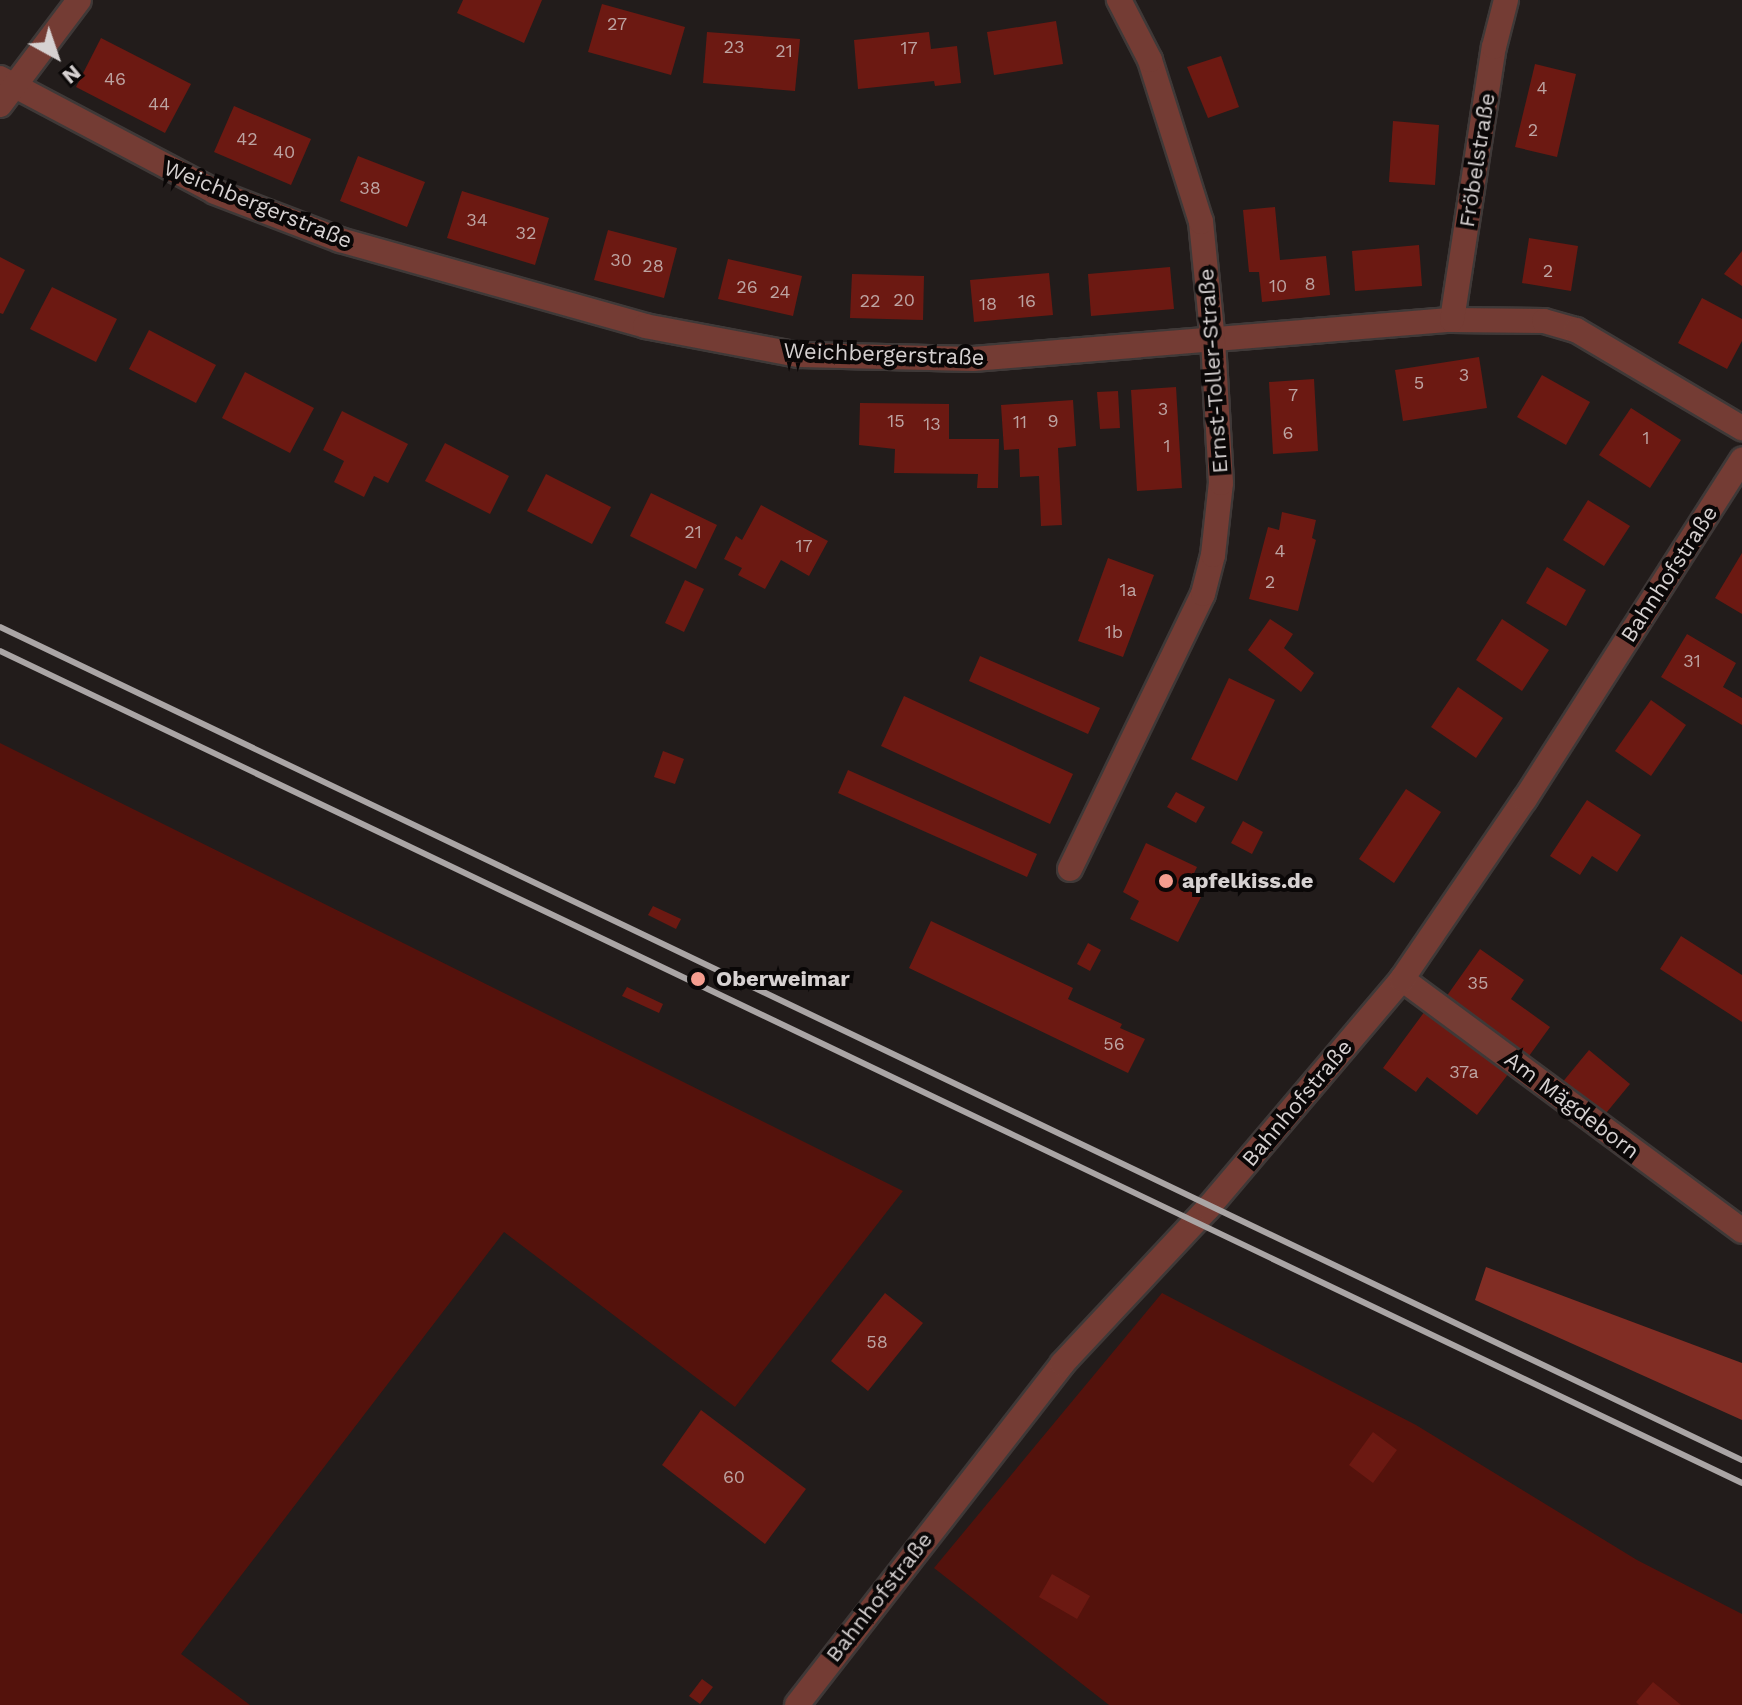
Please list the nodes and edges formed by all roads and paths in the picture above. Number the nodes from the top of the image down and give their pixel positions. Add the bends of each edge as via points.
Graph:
1 (79, 0) edge
2 (1119, 0) edge
3 (1506, 0) edge
4 (4, 90) edge
5 (1452, 320) junction
6 (1213, 342) junction
7 (1742, 428) edge
8 (1742, 460) edge
9 (1070, 869) dead end
10 (1402, 979) junction
11 (1742, 1231) edge
12 (797, 1705) edge

1 - 4 street
2 - 6 street, Ernst-Toller-Straße via 1150,60 1201,222
3 - 5 street, Fröbelstraße via 1494,47
4 - 6 street, Weichbergerstraße via 215,192 340,240 645,326 799,355 973,359
5 - 6 street, Weichbergerstraße
5 - 7 street, Weichbergerstraße via 1544,321 1576,330
6 - 9 street, Ernst-Toller-Straße via 1221,483 1203,594
8 - 10 street, Bahnhofstraße via 1525,799
10 - 11 street, Am Mägdeborn
10 - 12 street, Bahnhofstraße via 1208,1208 1062,1364

